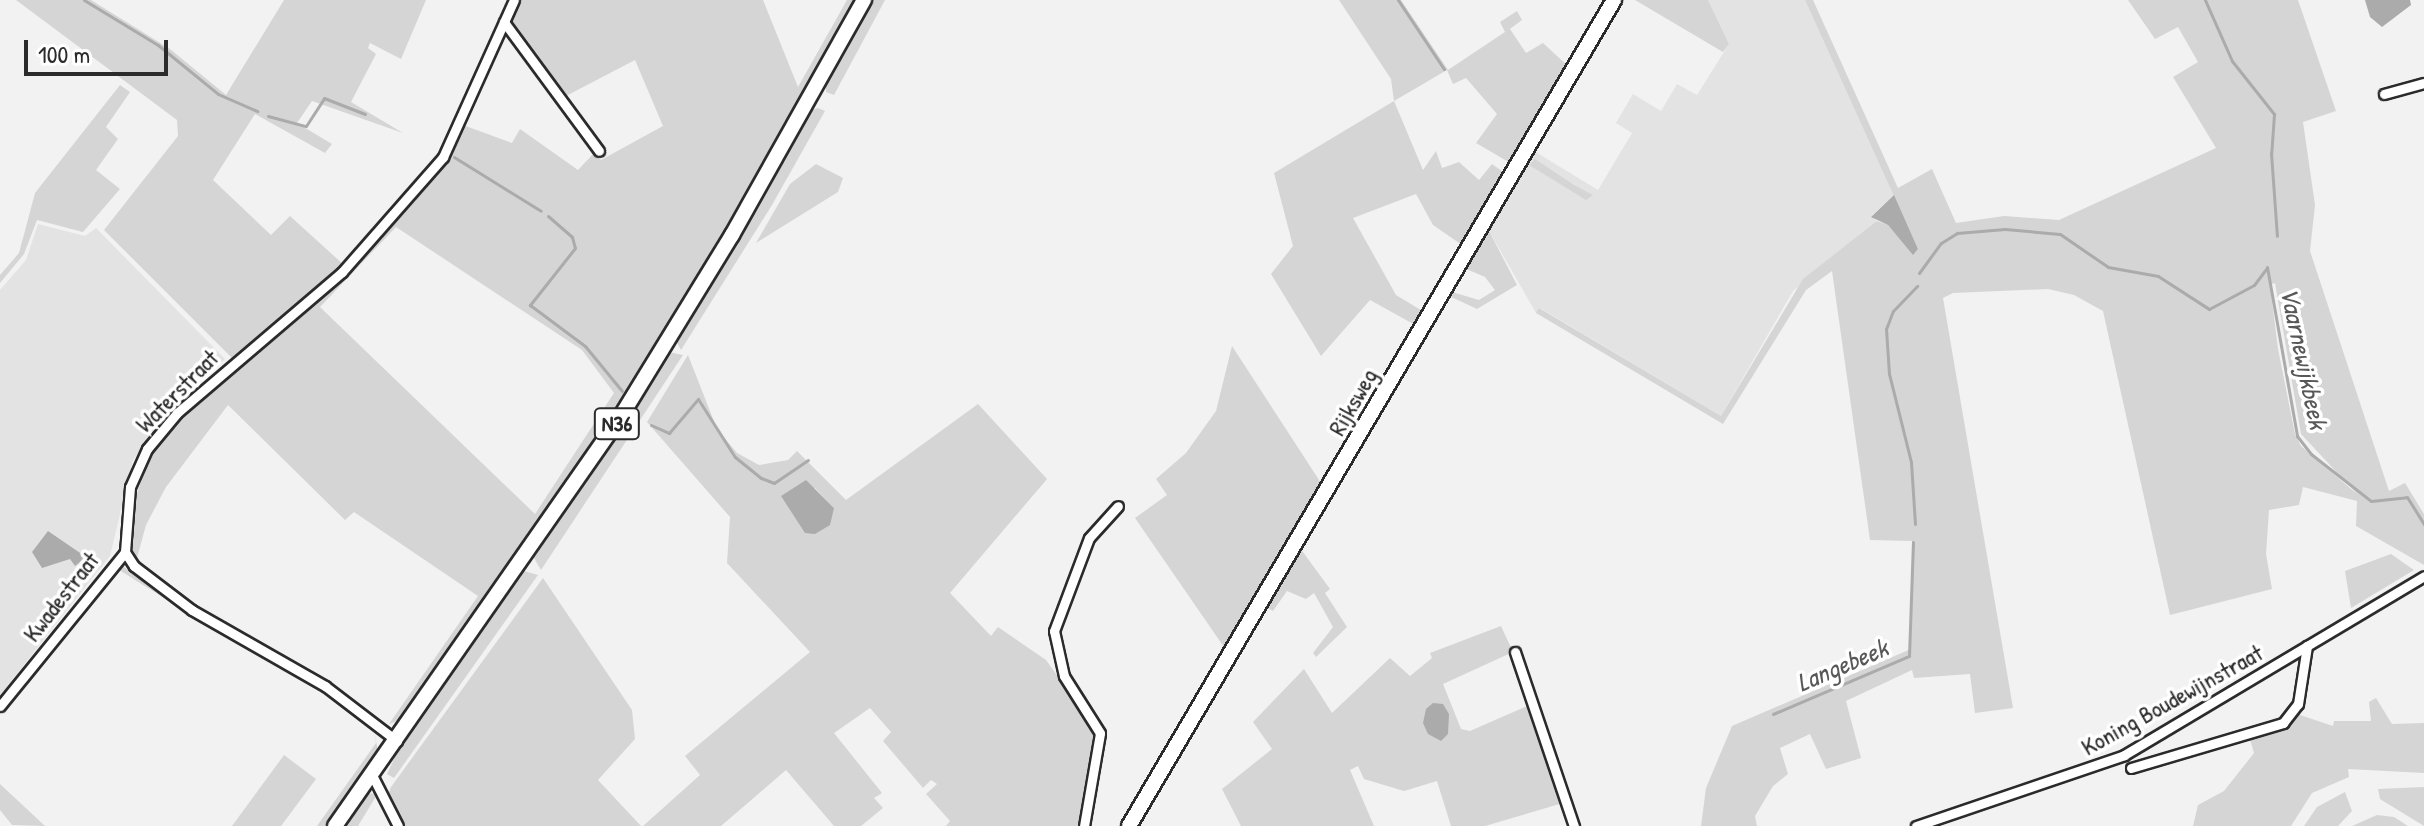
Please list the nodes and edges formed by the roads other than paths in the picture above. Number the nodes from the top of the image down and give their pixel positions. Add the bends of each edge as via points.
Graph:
1 (514, 0) edge
2 (864, 0) edge
3 (1614, 0) edge
4 (504, 22) junction
5 (2424, 83) edge
6 (2384, 94) dead end
7 (599, 151) dead end
8 (1118, 506) dead end
9 (125, 552) junction
10 (2424, 576) edge
11 (2307, 646) junction
12 (1515, 652) dead end
13 (0, 706) edge
14 (397, 741) junction
15 (2131, 768) dead end
16 (372, 775) junction
17 (335, 826) edge
18 (398, 826) edge
19 (1084, 826) edge
20 (1129, 826) edge
21 (1574, 826) edge
22 (1916, 826) edge

1 - 4 street, Waterstraat
2 - 14 main road, N36 via 746,212 618,421
3 - 20 main road, Rijksweg
4 - 7 street
4 - 9 street, Waterstraat via 443,157 342,272 204,386 147,449 130,487
5 - 6 street
8 - 19 street via 1089,538 1054,631 1064,676 1100,733
9 - 13 street, Kwadestraat
9 - 14 street via 134,566 192,610 325,686
10 - 11 street, Koning Boudewijnstraat
11 - 15 street, Koning Boudewijnstraat via 2298,704 2283,723
11 - 22 street, Koning Boudewijnstraat via 2090,770
12 - 21 street
14 - 16 main road, N36
16 - 17 main road, N36
16 - 18 street

